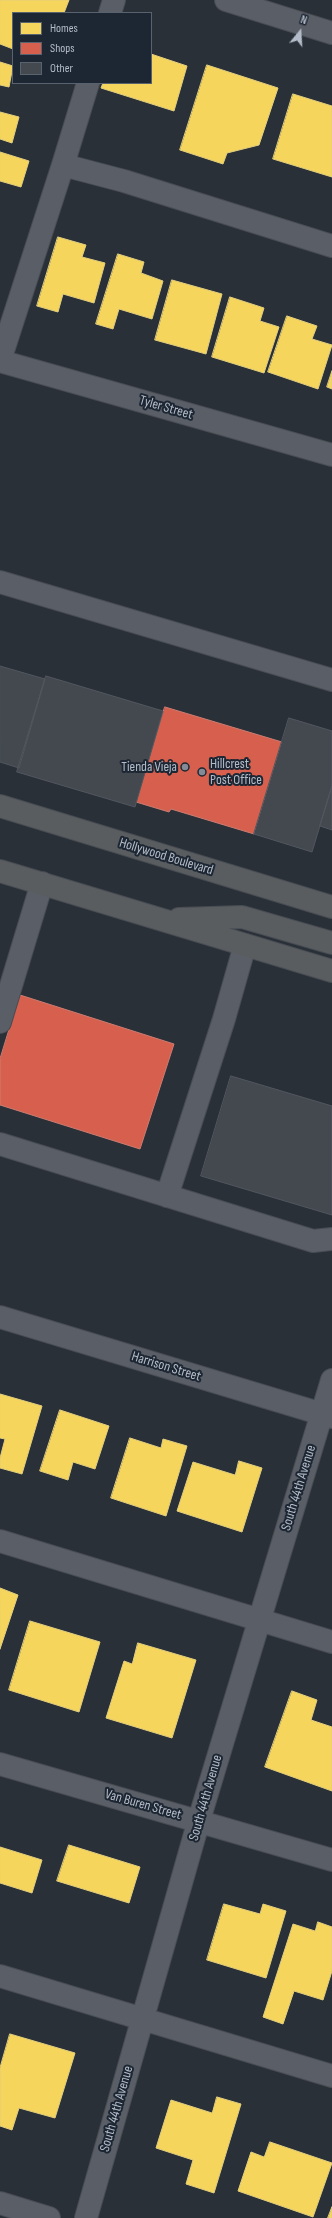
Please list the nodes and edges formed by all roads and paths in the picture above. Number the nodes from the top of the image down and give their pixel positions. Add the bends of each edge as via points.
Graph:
1 (114, 0) edge
2 (226, 0) edge
3 (110, 12) edge
4 (332, 33) edge
5 (88, 84) edge
6 (63, 165) junction
7 (332, 246) edge
8 (0, 361) edge
9 (332, 454) edge
10 (0, 582) edge
11 (332, 680) edge
12 (0, 806) edge
13 (0, 871) edge
14 (42, 883) junction
15 (332, 907) edge
16 (162, 920) junction
17 (332, 943) edge
18 (245, 945) junction
19 (332, 971) edge
20 (0, 1022) edge
21 (0, 1144) edge
22 (167, 1196) junction
23 (332, 1239) edge
24 (0, 1317) edge
25 (332, 1380) edge
26 (327, 1415) edge
27 (0, 1541) edge
28 (259, 1620) junction
29 (332, 1642) edge
30 (0, 1764) edge
31 (199, 1820) junction
32 (332, 1860) edge
33 (0, 1976) edge
34 (143, 2018) junction
35 (332, 2076) edge
36 (0, 2203) edge
37 (49, 2218) edge
38 (86, 2218) edge

1 - 3 street
2 - 4 street
5 - 6 street
6 - 7 street via 124,181
6 - 8 street
8 - 9 street, Tyler Street
10 - 11 street
12 - 15 highway, Hollywood Boulevard
13 - 14 highway
14 - 16 highway
14 - 20 street
16 - 17 highway via 242,917
16 - 18 highway
18 - 19 highway
18 - 22 street
21 - 22 street
22 - 23 street via 313,1241
24 - 26 street, Harrison Street
25 - 26 street, South 44th Avenue
26 - 28 street, South 44th Avenue
27 - 28 street
28 - 29 street
28 - 31 street, South 44th Avenue
30 - 31 street, Van Buren Street
31 - 32 street, Van Buren Street
31 - 34 street, South 44th Avenue
33 - 34 street
34 - 35 street
34 - 38 street, South 44th Avenue
36 - 37 street

